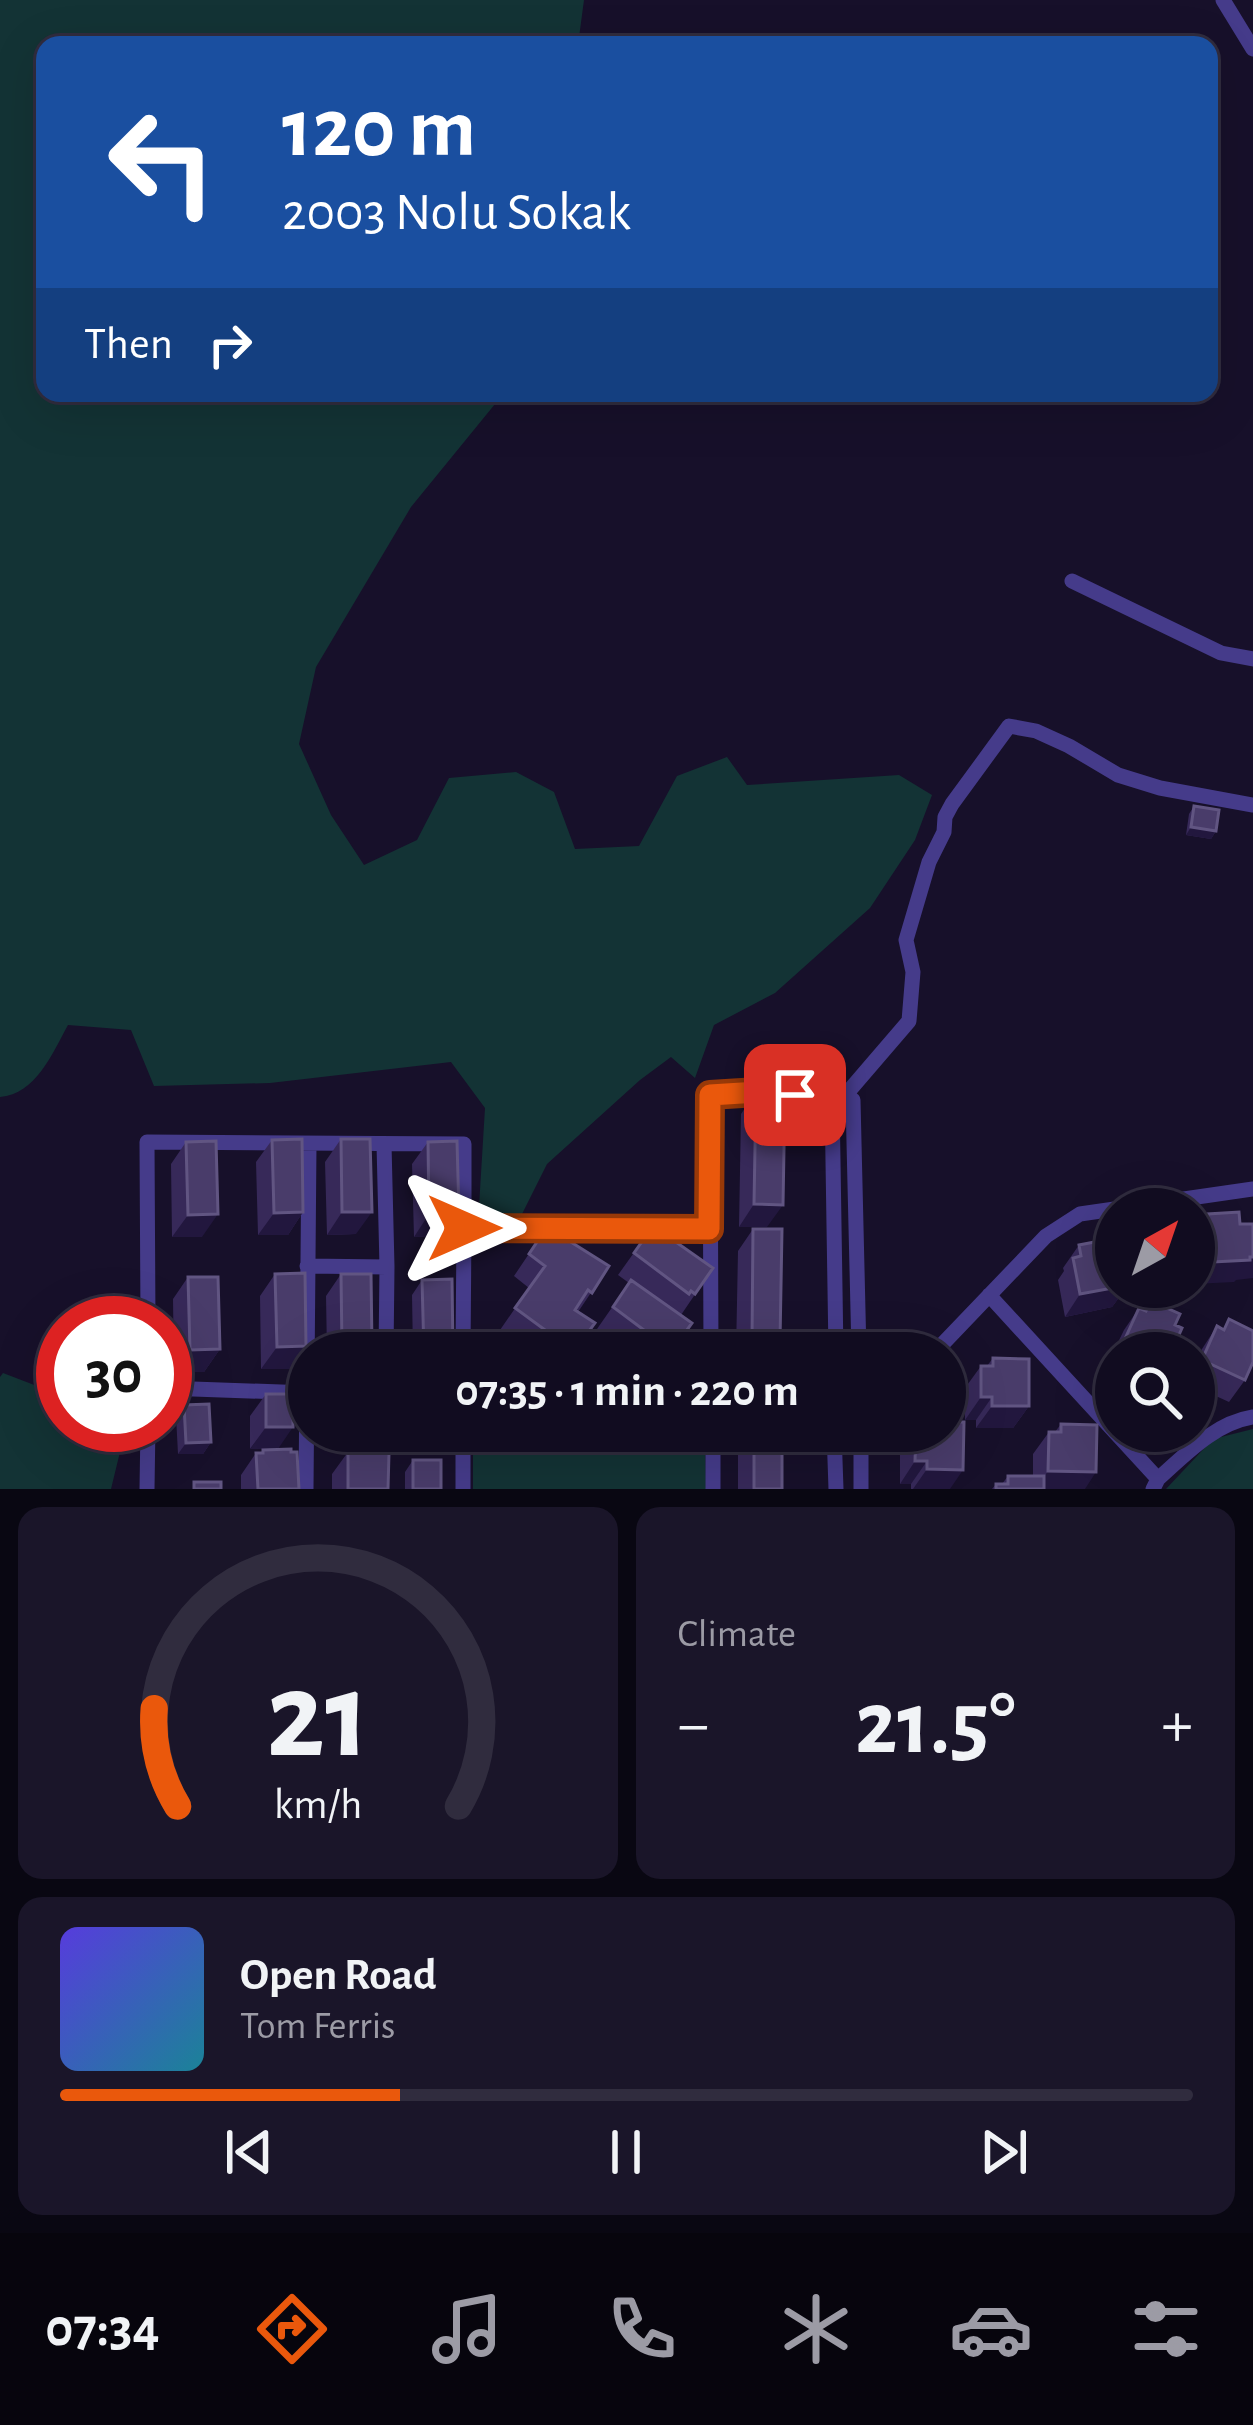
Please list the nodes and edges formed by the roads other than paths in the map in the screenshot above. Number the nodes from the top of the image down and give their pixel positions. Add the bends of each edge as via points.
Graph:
1 (1223, 0) edge
2 (1253, 49) edge
3 (1072, 581) dead end
4 (1253, 659) edge
5 (1253, 805) edge
6 (837, 1098) junction
7 (384, 1144) junction
8 (309, 1145) junction
9 (1253, 1189) edge
10 (464, 1228) junction
11 (709, 1229) junction
12 (307, 1266) junction
13 (387, 1267) junction
14 (989, 1295) junction
15 (148, 1296) edge
16 (308, 1332) edge
17 (386, 1332) edge
18 (463, 1332) edge
19 (711, 1332) edge
20 (836, 1332) edge
21 (859, 1332) edge
22 (954, 1332) edge
23 (192, 1389) edge
24 (288, 1393) edge
25 (1253, 1417) edge
26 (148, 1452) edge
27 (307, 1452) edge
28 (463, 1452) edge
29 (713, 1452) edge
30 (835, 1452) edge
31 (839, 1452) edge
32 (861, 1452) edge
33 (835, 1456) junction
34 (1156, 1484) edge
35 (147, 1489) edge
36 (306, 1489) edge
37 (463, 1489) edge
38 (713, 1489) edge
39 (836, 1489) edge
40 (860, 1489) edge

1 - 2 street
3 - 4 street via 1221,653
5 - 6 street via 1118,775 1036,731 1009,726 952,804 929,862 906,940 909,1021
6 - 11 street via 710,1095
6 - 20 street
6 - 21 street via 853,1100
7 - 8 street
7 - 10 street via 464,1144
7 - 13 street
8 - 12 street
8 - 15 street via 147,1142
9 - 14 street via 1081,1214 1046,1236
10 - 11 street
10 - 18 street
11 - 19 street
12 - 13 street
12 - 16 street
13 - 17 street
14 - 22 street
14 - 34 street
23 - 24 street
25 - 34 street via 1213,1432
26 - 35 street
27 - 36 street
28 - 37 street
29 - 38 street
30 - 33 street
31 - 33 street
32 - 40 street
33 - 39 street

